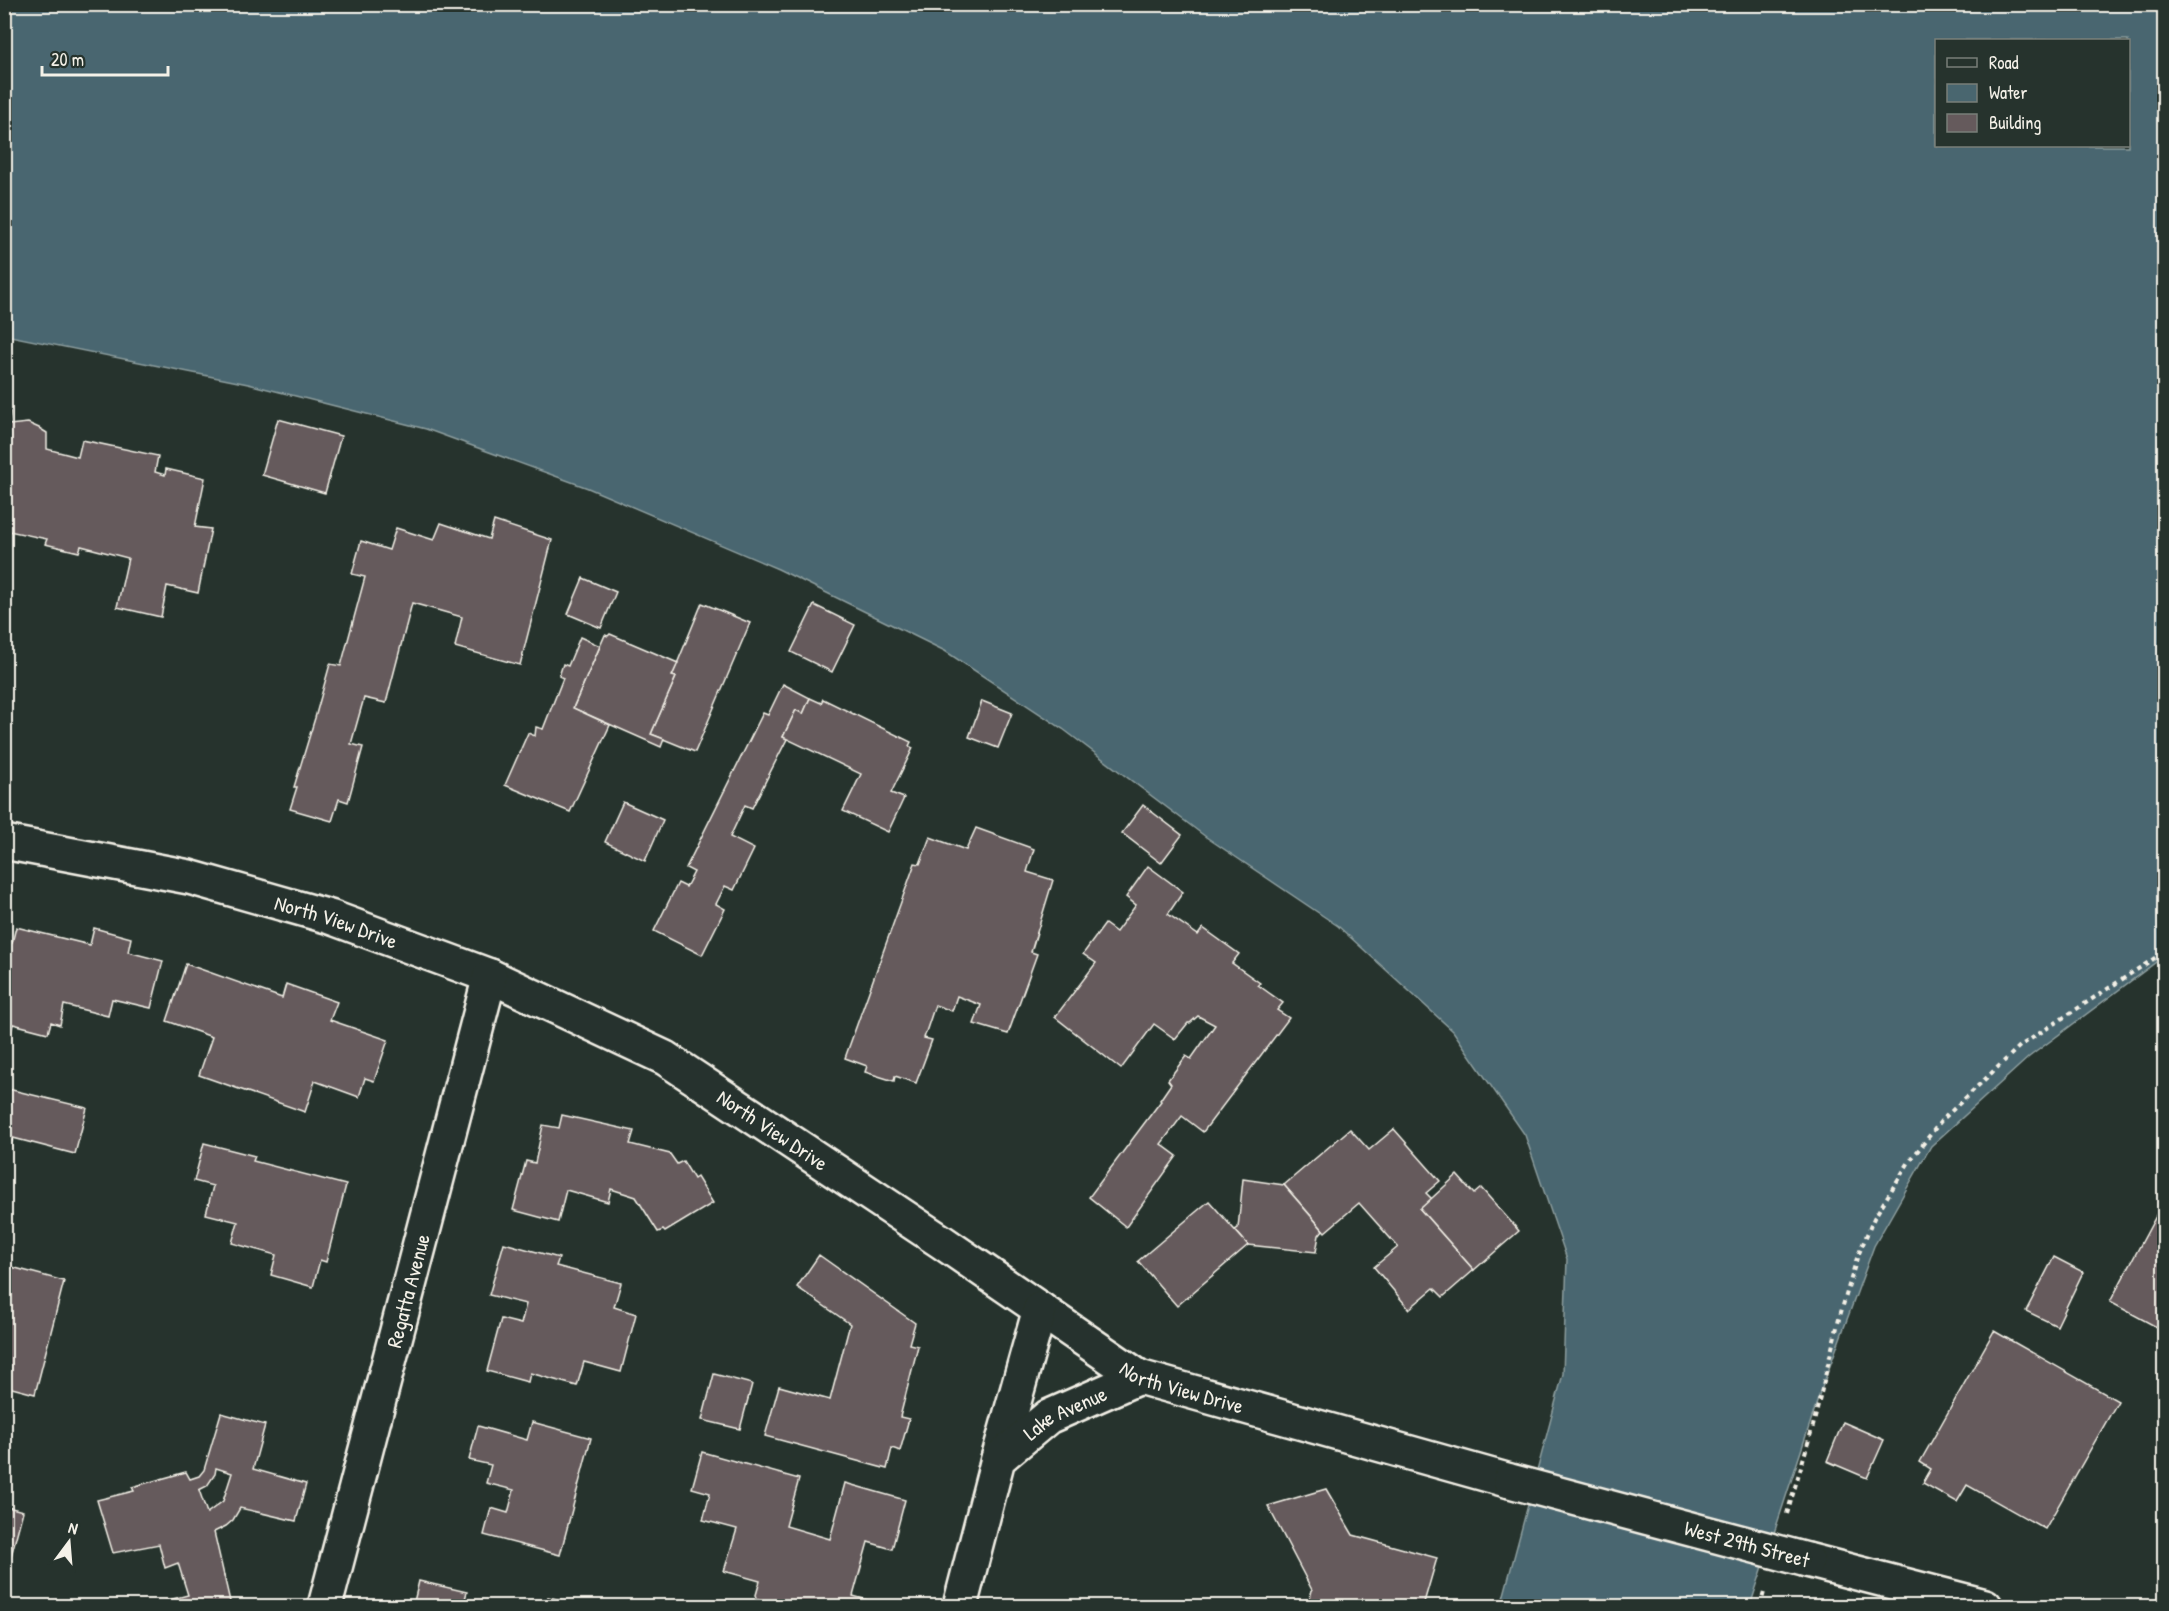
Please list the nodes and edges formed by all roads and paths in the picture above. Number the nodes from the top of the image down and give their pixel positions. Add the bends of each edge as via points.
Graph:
1 (4, 842) edge
2 (2164, 952) edge
3 (490, 976) junction
4 (1040, 1309) junction
5 (1140, 1377) junction
6 (999, 1459) junction
7 (1510, 1480) joint
8 (1787, 1515) dead end
9 (1765, 1589) dead end
10 (325, 1606) edge
11 (960, 1606) edge
12 (1760, 1606) edge
13 (1985, 1606) edge

1 - 3 street, North View Drive via 200,880 330,917
2 - 8 path via 2020,1046 1941,1121 1909,1162 1875,1218 1857,1258
3 - 4 street, North View Drive via 665,1058
3 - 10 street, Regatta Avenue
4 - 5 street, North View Drive
4 - 6 street, Lake Avenue
5 - 6 street, Lake Avenue via 1048,1417
5 - 7 street, North View Drive
6 - 11 street, Lake Avenue
7 - 13 street, West 29th Street, bridge
9 - 12 path

